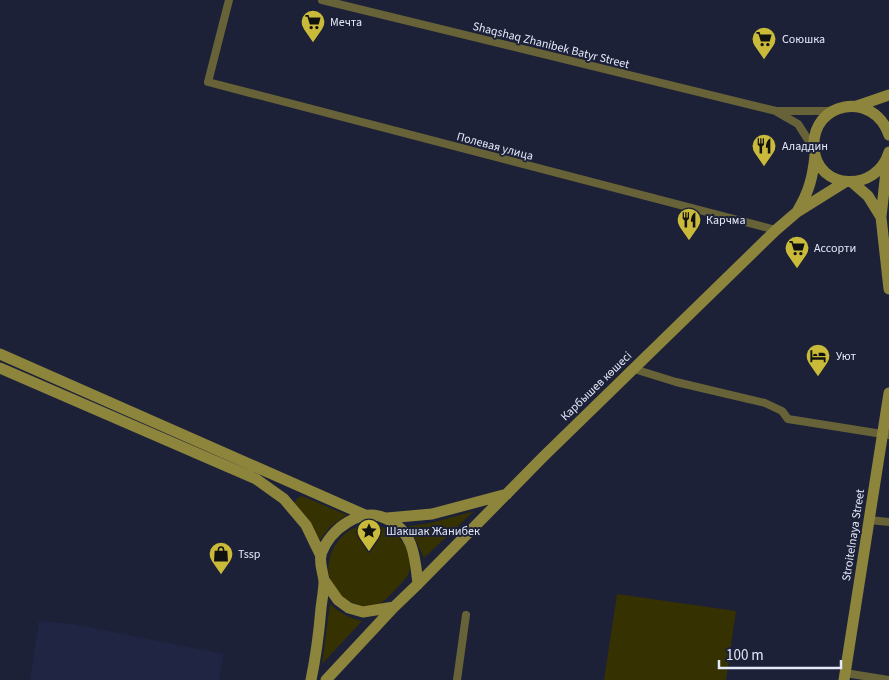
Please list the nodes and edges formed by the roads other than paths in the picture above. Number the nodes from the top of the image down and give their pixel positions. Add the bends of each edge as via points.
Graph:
1 (229, 0) edge
2 (322, 0) edge
3 (889, 95) edge
4 (857, 106) junction
5 (776, 111) junction
6 (832, 111) junction
7 (889, 135) edge
8 (814, 152) junction
9 (888, 156) edge
10 (849, 182) junction
11 (797, 212) junction
12 (881, 217) junction
13 (776, 230) junction
14 (889, 289) edge
15 (0, 354) edge
16 (0, 368) edge
17 (634, 369) junction
18 (889, 394) edge
19 (886, 435) edge
20 (508, 494) junction
21 (365, 515) junction
22 (387, 518) junction
23 (869, 520) junction
24 (889, 522) edge
25 (321, 556) junction
26 (324, 580) junction
27 (418, 584) junction
28 (394, 608) junction
29 (466, 616) dead end
30 (844, 676) edge
31 (331, 679) edge
32 (311, 680) edge
33 (457, 680) edge
34 (889, 680) edge

1 - 13 street, Полевая улица via 208,82
2 - 5 street, Shaqshaq Zhanibek Batyr Street
3 - 4 main road
4 - 6 main road via 844,106
4 - 7 main road via 878,116
5 - 6 street, Shaqshaq Zhanibek Batyr Street
5 - 8 street, Shaqshaq Zhanibek Batyr Street via 798,124
6 - 8 main road via 817,127
8 - 10 main road via 826,173
8 - 11 main road via 812,180
9 - 10 main road via 873,176
9 - 12 main road
10 - 11 main road
10 - 12 main road via 868,196
11 - 13 main road, Карбышев көшесі
12 - 14 main road
13 - 17 main road, Карбышев көшесі
15 - 21 main road
16 - 25 main road via 256,479 284,499 306,525
17 - 19 street via 765,403 782,411 788,419
17 - 20 main road, Карбышев көшесі
18 - 19 main road, Stroitelnaya Street
19 - 23 main road, Stroitelnaya Street
20 - 22 main road via 432,514
20 - 27 main road, Карбышев көшесі
21 - 22 main road
21 - 25 main road via 336,530
22 - 27 main road via 406,532 413,546
23 - 24 street
23 - 30 main road, Stroitelnaya Street
25 - 26 main road
26 - 28 main road via 338,600 349,608 363,612
26 - 32 main road
27 - 28 main road
28 - 31 main road
29 - 33 street
30 - 34 street

